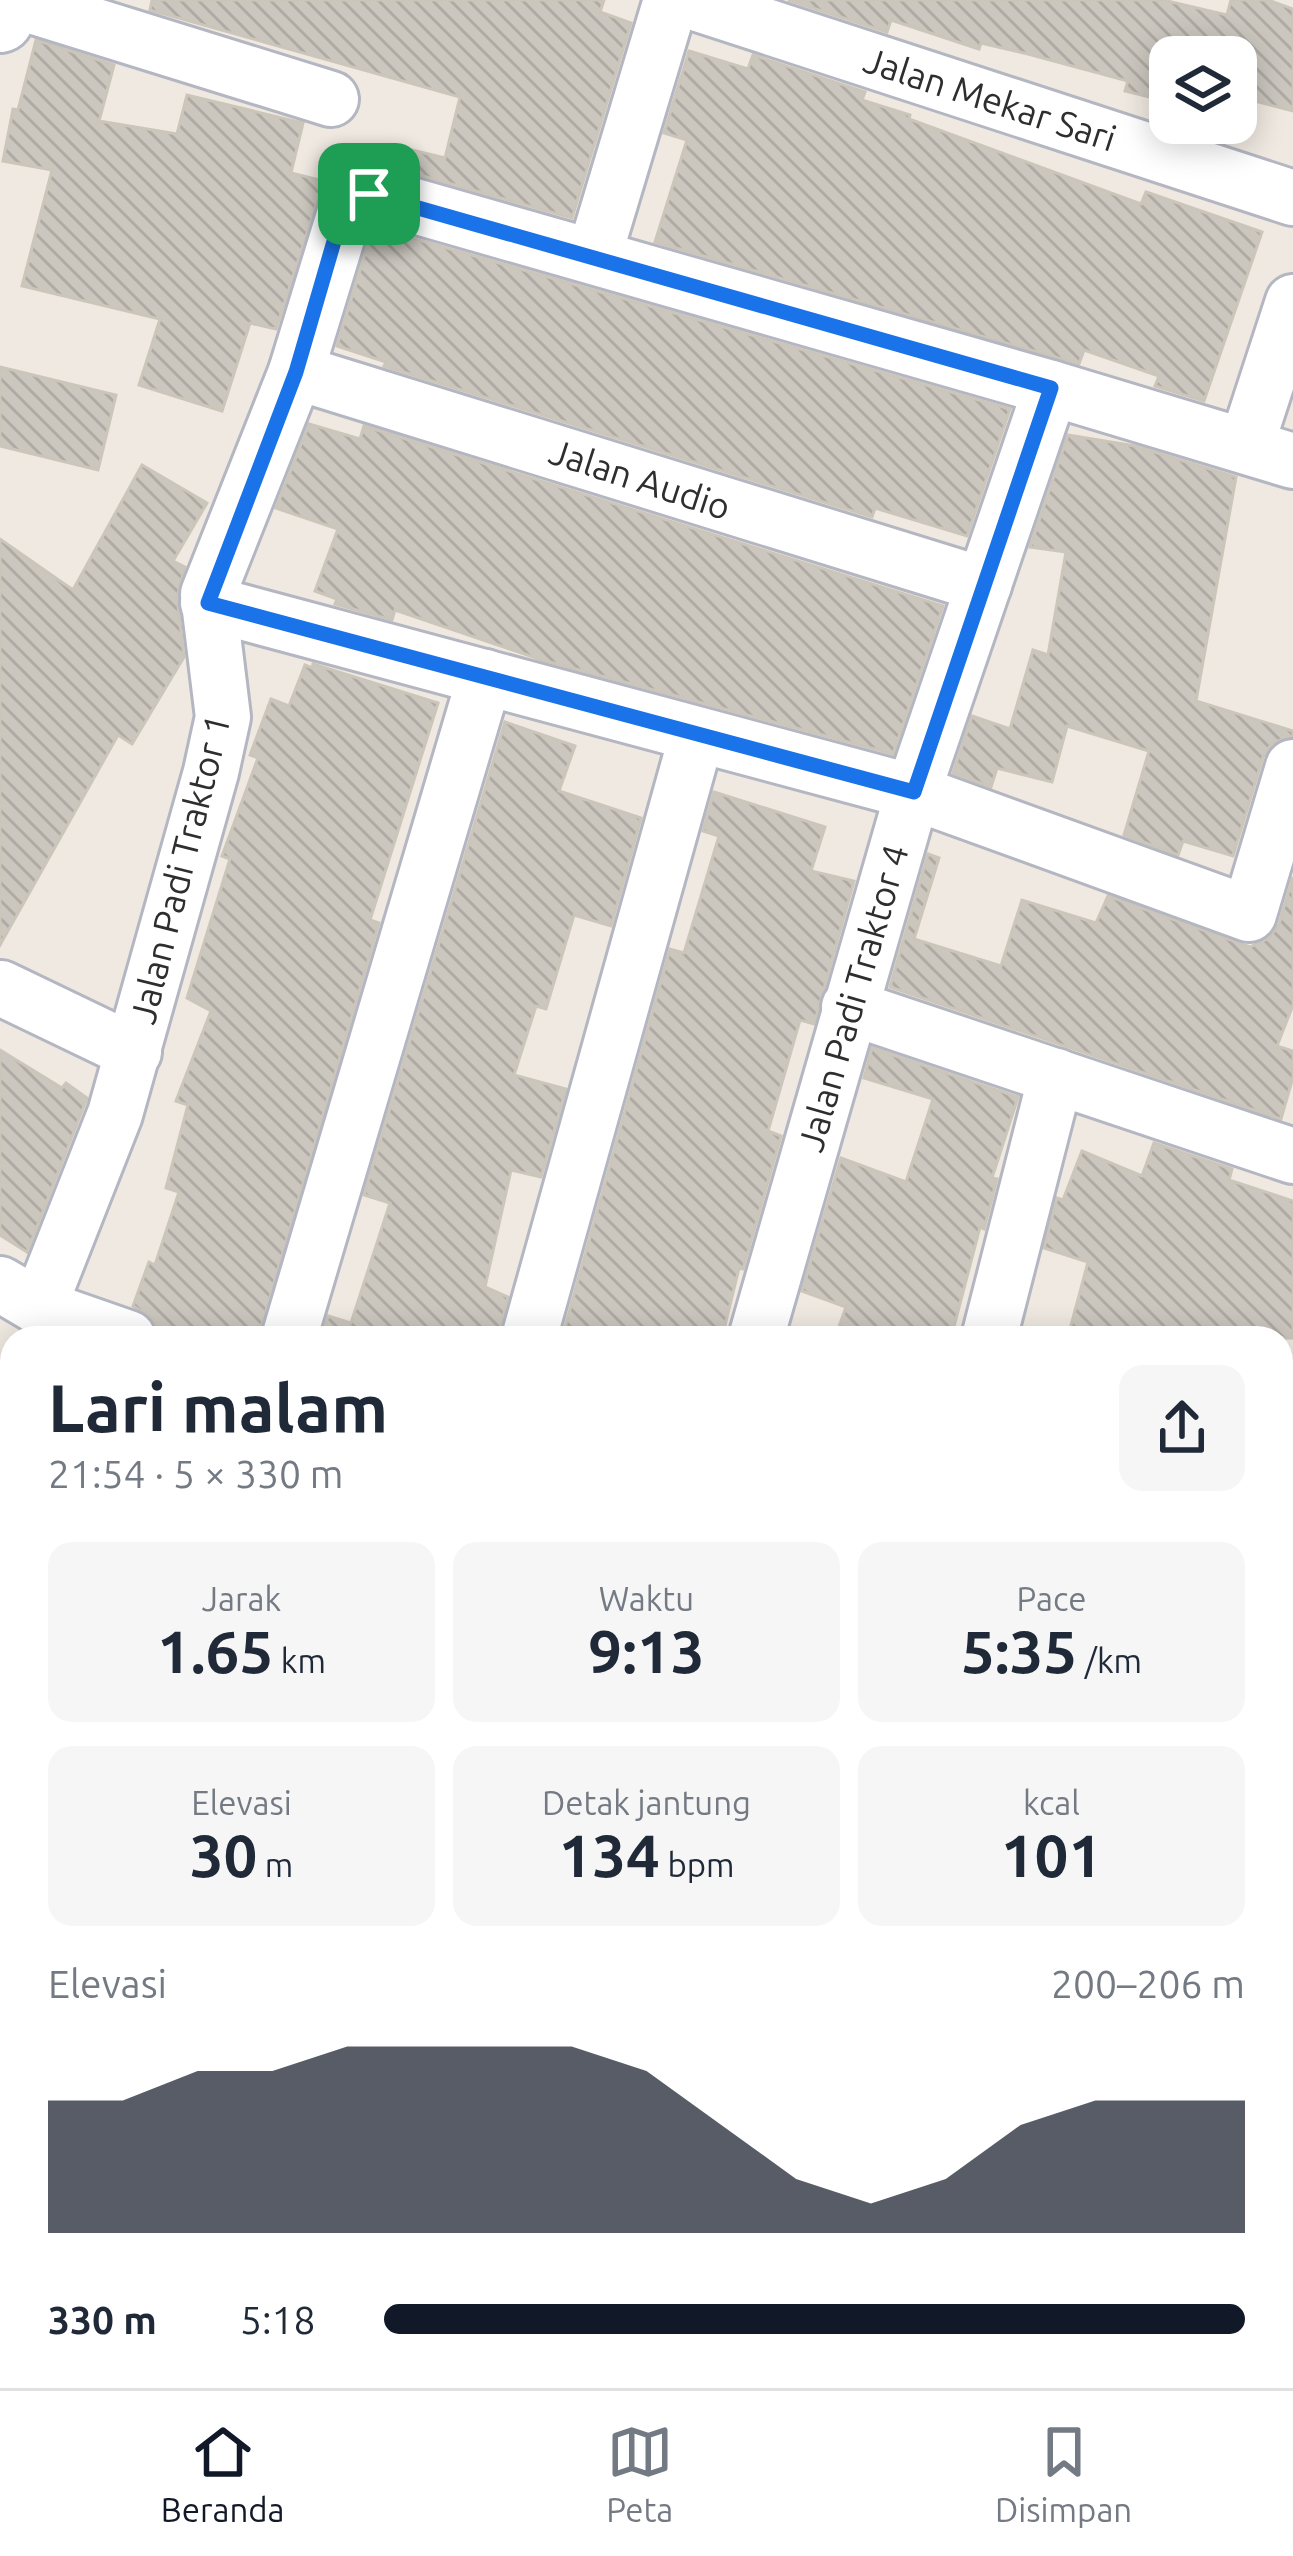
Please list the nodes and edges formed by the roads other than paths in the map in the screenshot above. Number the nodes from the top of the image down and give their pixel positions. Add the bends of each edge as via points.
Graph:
1 (8, 0) edge
2 (671, 0) edge
3 (686, 0) edge
4 (0, 19) edge
5 (331, 99) dead end
6 (1293, 198) edge
7 (594, 256) junction
8 (1293, 302) edge
9 (296, 372) junction
10 (1051, 388) junction
11 (1269, 454) edge
12 (984, 585) junction
13 (208, 603) junction
14 (485, 677) junction
15 (697, 735) junction
16 (1293, 767) edge
17 (914, 792) junction
18 (1271, 921) edge
19 (1, 988) edge
20 (849, 1007) junction
21 (134, 1052) junction
22 (1056, 1076) junction
23 (1293, 1156) edge
24 (20, 1295) edge
25 (98, 1326) edge
26 (293, 1326) edge
27 (532, 1326) edge
28 (759, 1326) edge
29 (992, 1326) edge

1 - 4 street
1 - 5 street
2 - 7 street
3 - 6 street, Jalan Mekar Sari
7 - 9 street, Jalan Padi Traktor 1 via 358,194 344,207
7 - 10 street, Jalan Padi Traktor 1
8 - 11 street
9 - 12 street, Jalan Audio
9 - 13 street, Jalan Padi Traktor 1
10 - 11 street, Jalan Padi Traktor 1
10 - 12 street, Jalan Padi Traktor 4
12 - 17 street, Jalan Padi Traktor 4
13 - 14 street
13 - 21 street, Jalan Padi Traktor 1 via 223,718
14 - 15 street
14 - 26 street
15 - 17 street
15 - 27 street
16 - 18 street
17 - 18 street
17 - 20 street, Jalan Padi Traktor 4
19 - 21 street
20 - 22 street
20 - 28 street, Jalan Padi Traktor 4
21 - 24 street, Jalan Padi Traktor 1 via 115,1114
22 - 23 street
22 - 29 street
24 - 25 street

